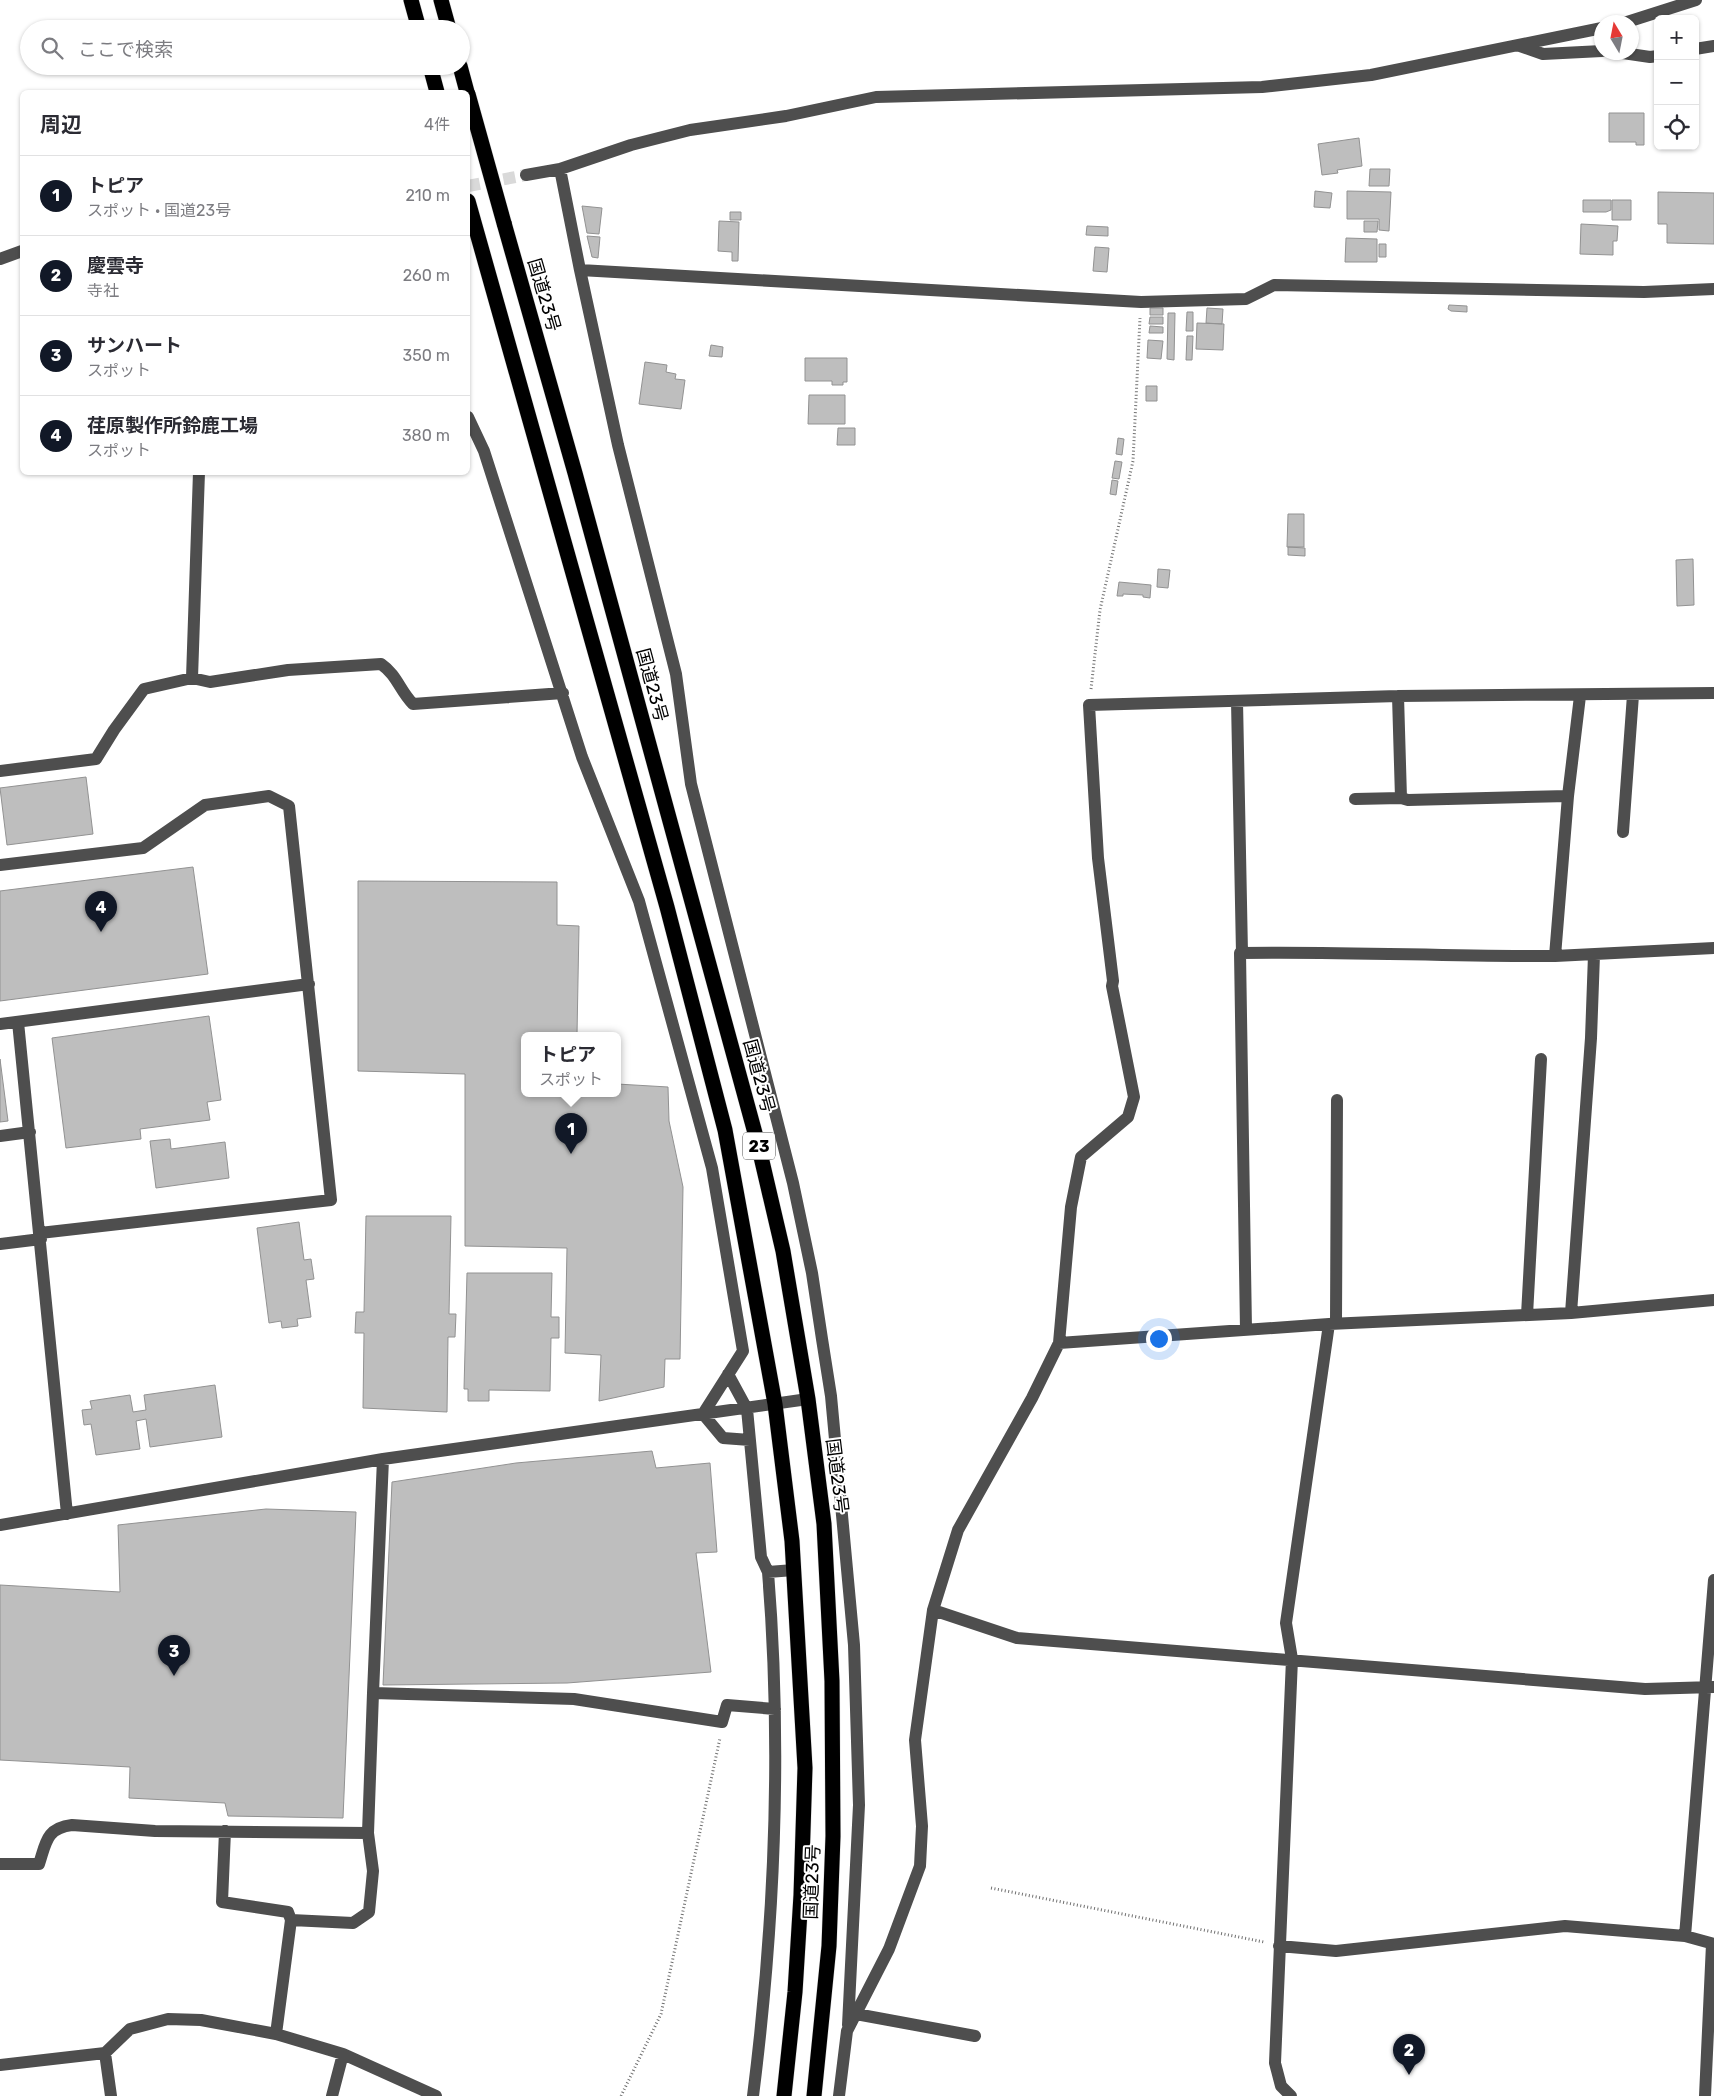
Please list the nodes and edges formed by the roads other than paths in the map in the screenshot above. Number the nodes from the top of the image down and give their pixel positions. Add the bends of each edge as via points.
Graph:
1 (411, 0) edge
2 (441, 0) edge
3 (1696, 0) edge
4 (1639, 18) edge
5 (417, 20) edge
6 (447, 20) edge
7 (1594, 30) edge
8 (1518, 46) junction
9 (1714, 46) edge
10 (1699, 48) edge
11 (1594, 51) edge
12 (1639, 55) edge
13 (1654, 56) edge
14 (432, 75) edge
15 (462, 75) edge
16 (436, 90) edge
17 (466, 90) edge
18 (470, 104) edge
19 (560, 169) junction
20 (526, 175) tunnel mouth
21 (470, 209) edge
22 (20, 252) edge
23 (0, 259) edge
24 (580, 270) junction
25 (1714, 289) edge
26 (470, 421) edge
27 (199, 475) edge
28 (192, 678) junction
29 (563, 693) junction
30 (1714, 693) edge
31 (1633, 695) junction
32 (1398, 696) junction
33 (1580, 696) junction
34 (1237, 700) junction
35 (0, 772) edge
36 (1568, 796) junction
37 (1401, 798) junction
38 (1355, 799) dead end
39 (1623, 832) dead end
40 (0, 865) edge
41 (1714, 948) edge
42 (1241, 953) junction
43 (1594, 955) junction
44 (1555, 956) junction
45 (308, 984) junction
46 (18, 1022) junction
47 (0, 1024) edge
48 (1541, 1059) dead end
49 (1337, 1100) dead end
50 (30, 1132) junction
51 (0, 1136) edge
52 (40, 1236) junction
53 (0, 1244) edge
54 (1714, 1300) edge
55 (1571, 1313) junction
56 (1527, 1315) junction
57 (1332, 1324) junction
58 (1246, 1330) junction
59 (1059, 1343) junction
60 (728, 1374) junction
61 (808, 1399) junction
62 (776, 1404) junction
63 (747, 1409) junction
64 (703, 1414) junction
65 (750, 1440) junction
66 (383, 1459) junction
67 (67, 1514) junction
68 (0, 1525) edge
69 (794, 1570) junction
70 (768, 1572) junction
71 (1714, 1580) edge
72 (933, 1610) junction
73 (1292, 1659) junction
74 (1710, 1687) edge
75 (373, 1693) junction
76 (775, 1709) junction
77 (224, 1831) junction
78 (368, 1833) junction
79 (0, 1864) edge
80 (291, 1920) junction
81 (1686, 1936) junction
82 (1713, 1944) edge
83 (1279, 1946) junction
84 (856, 2014) junction
85 (847, 2031) junction
86 (276, 2034) junction
87 (975, 2036) dead end
88 (105, 2053) junction
89 (343, 2054) junction
90 (0, 2065) edge
91 (112, 2096) edge
92 (332, 2096) edge
93 (436, 2096) edge
94 (753, 2096) edge
95 (784, 2096) edge
96 (814, 2096) edge
97 (839, 2096) edge
98 (1291, 2096) edge
99 (1705, 2096) edge

1 - 5 highway
2 - 6 highway
3 - 4 street
7 - 8 street
8 - 11 street via 1543,54
8 - 19 street via 1371,75 1262,87 876,97 786,116 690,130 631,145
9 - 10 street
12 - 13 street
14 - 16 highway
15 - 17 highway, 国道23号 / 23
18 - 61 highway, 国道23号 / 23, bridge via 758,1144 783,1251
19 - 20 street
19 - 24 street
21 - 62 highway, 国道23号 / 23 via 667,907 723,1121
22 - 23 street
24 - 25 street via 1141,302 1246,299 1274,285 1644,292
24 - 85 street via 618,445 676,674 691,784 793,1183 821,1330 831,1396 854,1645 859,1805
26 - 29 street via 484,451
27 - 28 street
28 - 29 street via 210,682 288,670 381,664 395,674 404,695 413,704
28 - 35 street via 144,689 96,759
29 - 60 street via 582,757 639,901 712,1168 743,1351
30 - 31 street
31 - 33 street
31 - 39 street
32 - 33 street
32 - 34 street
32 - 37 street
33 - 36 street
34 - 42 street
34 - 59 street via 1089,705 1098,858 1112,986 1134,1097 1128,1117 1081,1157 1071,1207
36 - 37 street
36 - 44 street
37 - 38 street
40 - 45 street via 143,848 205,805 269,796 290,806
41 - 43 street
42 - 44 street
42 - 58 street
43 - 44 street
43 - 55 street
45 - 46 street
45 - 52 street via 331,1200
46 - 47 street
46 - 50 street
48 - 56 street
49 - 57 street
50 - 51 street
50 - 52 street
52 - 53 street
52 - 67 street
54 - 55 street
55 - 56 street
56 - 57 street
57 - 58 street
57 - 73 street via 1286,1623
58 - 59 street
59 - 72 street via 958,1530
60 - 63 street
60 - 64 street
61 - 62 street
61 - 96 highway, 国道23号 / 23 via 824,1524 832,1680 833,1836 829,1946
62 - 63 street
62 - 69 highway, 国道23号 / 23
63 - 64 street
63 - 65 street
64 - 65 street via 723,1438
64 - 66 street
65 - 70 street via 761,1557
66 - 67 street
66 - 75 street
67 - 68 street
69 - 70 street
69 - 95 highway, 国道23号 / 23 via 805,1768 795,1992
70 - 76 street
71 - 74 street
72 - 73 street via 1017,1638
72 - 84 street via 915,1740 922,1826 920,1866 889,1949
73 - 74 street via 1645,1689
73 - 83 street
74 - 81 street
75 - 76 street via 574,1699 722,1722 727,1705
75 - 78 street
76 - 94 street via 771,1918
77 - 78 street
77 - 79 street via 60,1826 49,1834 38,1864
77 - 80 street via 222,1902 288,1912
78 - 80 street via 372,1871 368,1912 353,1923
80 - 86 street
81 - 82 street
81 - 83 street via 1565,1926 1336,1951
82 - 99 street
83 - 98 street via 1275,2063 1281,2086
84 - 85 street
84 - 87 street
85 - 97 street
86 - 88 street via 201,2020 168,2020 130,2028
86 - 89 street
88 - 90 street
88 - 91 street
89 - 92 street
89 - 93 street

